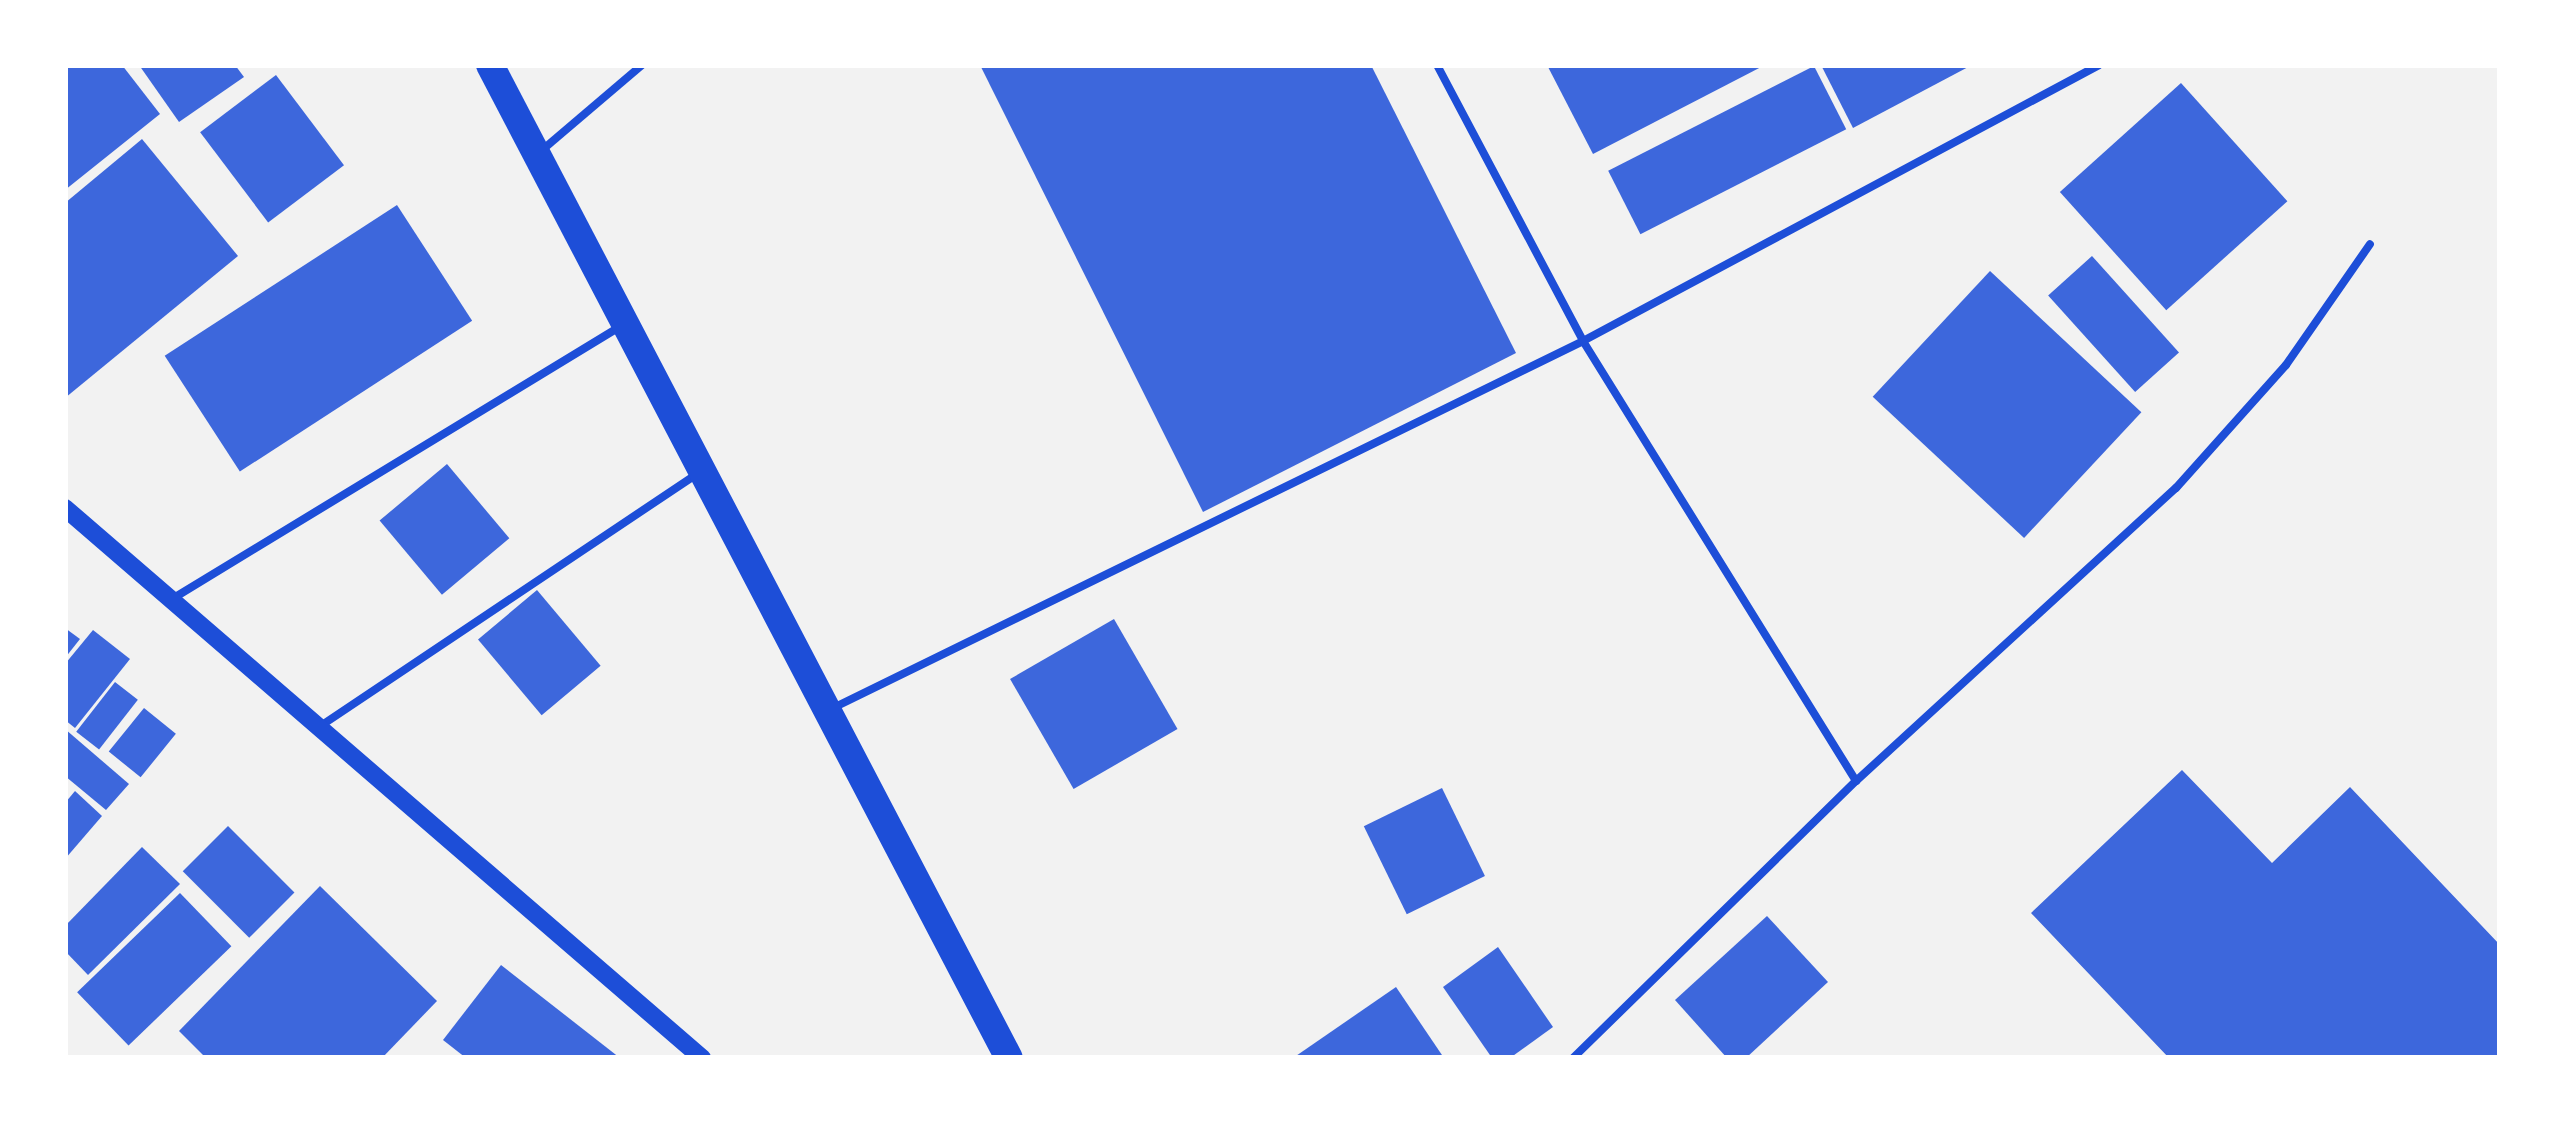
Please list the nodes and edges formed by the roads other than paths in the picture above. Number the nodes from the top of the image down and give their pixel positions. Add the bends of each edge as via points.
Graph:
1 (490, 65) edge
2 (642, 65) edge
3 (1437, 65) edge
4 (2099, 65) edge
5 (537, 154) junction
6 (2370, 244) dead end
7 (625, 323) junction
8 (1583, 341) junction
9 (702, 471) junction
10 (65, 508) edge
11 (172, 600) junction
12 (826, 712) junction
13 (319, 728) junction
14 (1856, 781) junction
15 (702, 1058) edge
16 (1009, 1058) edge
17 (1572, 1058) edge

1 - 5 highway
2 - 5 lane
3 - 8 lane
4 - 8 lane
5 - 7 highway
6 - 14 lane via 2286,365 2176,488
7 - 9 highway
7 - 11 lane
8 - 12 lane
8 - 14 lane
9 - 12 highway
9 - 13 lane
10 - 11 street
11 - 13 street
12 - 16 highway
13 - 15 street
14 - 17 lane

